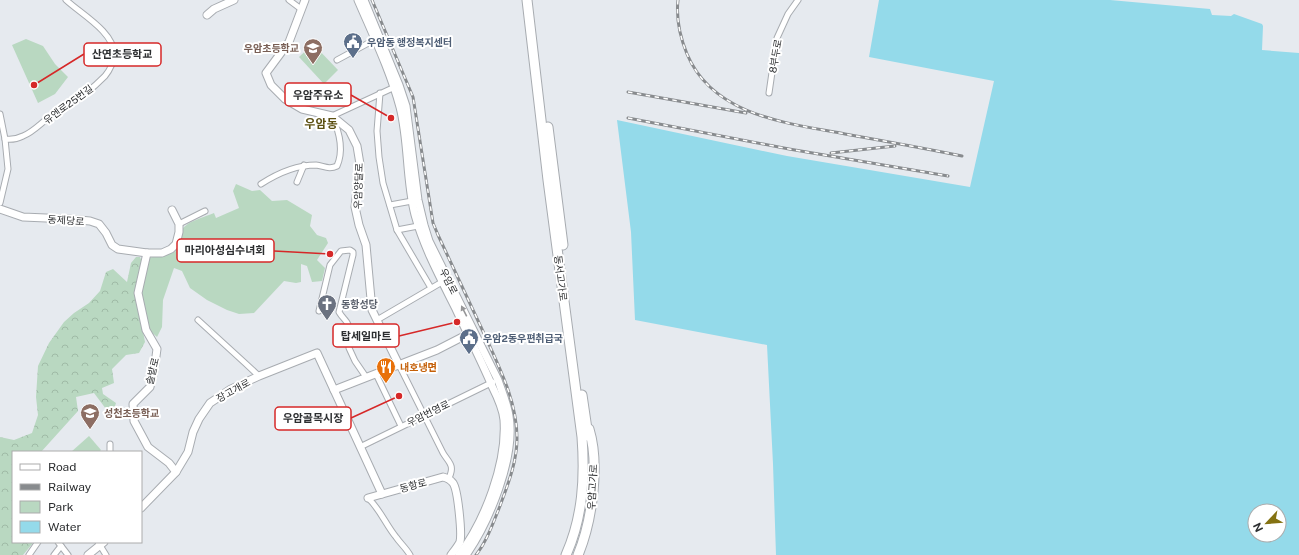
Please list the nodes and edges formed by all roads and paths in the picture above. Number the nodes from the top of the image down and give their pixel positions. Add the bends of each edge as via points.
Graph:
1 (66, 0) edge
2 (234, 0) edge
3 (289, 0) edge
4 (305, 0) edge
5 (358, 0) edge
6 (364, 0) edge
7 (527, 0) edge
8 (532, 0) edge
9 (798, 0) edge
10 (301, 9) junction
11 (207, 15) dead end
12 (374, 40) junction
13 (337, 60) dead end
14 (396, 86) junction
15 (768, 93) dead end
16 (380, 94) junction
17 (0, 114) edge
18 (332, 116) junction
19 (5, 139) junction
20 (304, 165) junction
21 (297, 182) dead end
22 (261, 184) dead end
23 (412, 201) junction
24 (0, 203) edge
25 (390, 205) junction
26 (0, 209) edge
27 (172, 210) dead end
28 (205, 211) dead end
29 (179, 224) junction
30 (418, 226) junction
31 (397, 230) junction
32 (147, 253) junction
33 (442, 282) junction
34 (431, 288) junction
35 (319, 311) dead end
36 (198, 320) dead end
37 (377, 320) junction
38 (471, 332) junction
39 (399, 365) junction
40 (376, 374) junction
41 (258, 376) junction
42 (366, 377) junction
43 (494, 381) junction
44 (334, 390) junction
45 (424, 415) junction
46 (586, 418) junction
47 (401, 426) junction
48 (582, 437) junction
49 (110, 444) dead end
50 (360, 447) junction
51 (110, 451) edge
52 (176, 472) junction
53 (449, 478) junction
54 (382, 494) junction
55 (368, 498) joint
56 (142, 507) edge
57 (37, 543) edge
58 (101, 543) edge
59 (60, 544) edge
60 (28, 555) edge
61 (54, 555) edge
62 (68, 555) edge
63 (88, 555) edge
64 (106, 555) edge
65 (410, 555) edge
66 (451, 555) edge
67 (459, 555) edge
68 (466, 555) edge
69 (561, 555) edge
70 (566, 555) edge
71 (573, 555) edge
72 (578, 555) edge

1 - 19 street, 유엔로25번길 via 109,38 114,53 110,68 105,76 78,99 34,130 13,140
2 - 11 street
3 - 10 street
4 - 10 street
5 - 12 street, 우암로
6 - 14 street, 우암로
7 - 48 highway, 동서고가로
8 - 46 highway, 동서고가로
9 - 15 street, 8부두로 via 777,38
10 - 18 street, 우암양달로 via 289,42 266,73 271,85 285,99 302,109
12 - 13 street
12 - 14 street, 우암로
14 - 16 street
14 - 23 street, 우암로
38 -> 14 street, 우암로 via 424,225 418,200 406,106
16 - 18 street
16 - 25 street via 377,131 379,157
17 - 19 street
18 - 20 street via 341,147 337,166 332,168
18 - 37 street, 우암양달로 via 349,130 357,146 360,164 355,207 366,245 372,310
19 - 24 street via 8,169
20 - 21 street
20 - 22 street
23 - 25 street
23 - 30 street, 우암로
25 - 31 street
26 - 32 street, 동제당로 via 23,218 95,222 118,249
27 - 29 street
28 - 29 street
29 - 32 street, 동제당로 via 176,244 171,249 162,253
30 - 31 street
30 - 33 street, 우암로
31 - 34 street
32 - 52 street, 솔밭로 via 138,293 146,330 157,350 150,387 133,404 134,421 148,446
33 - 34 street
33 - 38 street, 우암로
34 - 37 street
35 - 42 street via 330,265 341,251 350,250 353,256 339,310 348,323 348,348
36 - 41 street
37 - 39 street, 우암양달로
38 - 39 street via 437,350
38 - 43 street, 우암로
39 - 40 street
39 - 45 street
40 - 42 street
40 - 47 street
41 - 44 street, 장고개로 via 317,353
41 - 52 street, 장고개로 via 231,388 210,403 199,419 188,452
42 - 44 street
43 - 45 street, 우암번영로
43 - 67 street, 우암로 via 504,418 502,460 481,520 469,543
43 - 68 street, 우암로 via 505,401 509,416 507,462 488,515
44 - 50 street, 장고개로
45 - 47 street, 우암번영로
45 - 53 street via 450,462 452,469
46 - 71 highway, 동서고가로 via 588,494
46 - 72 highway, 우암고가로 via 594,463 593,492 589,523
47 - 50 street, 우암번영로
48 - 69 highway, 우암고가로 via 574,521
48 - 70 highway, 동서고가로 via 584,462 581,500 576,526
49 - 51 street
50 - 54 street, 장고개로
52 - 56 street, 장고개로
53 - 54 street, 동항로 via 443,477
53 - 66 street via 455,488 460,517 460,541
54 - 55 street, 동항로
55 - 65 street, 동항로
57 - 60 street
58 - 63 street
58 - 64 street
59 - 61 street
59 - 62 street

